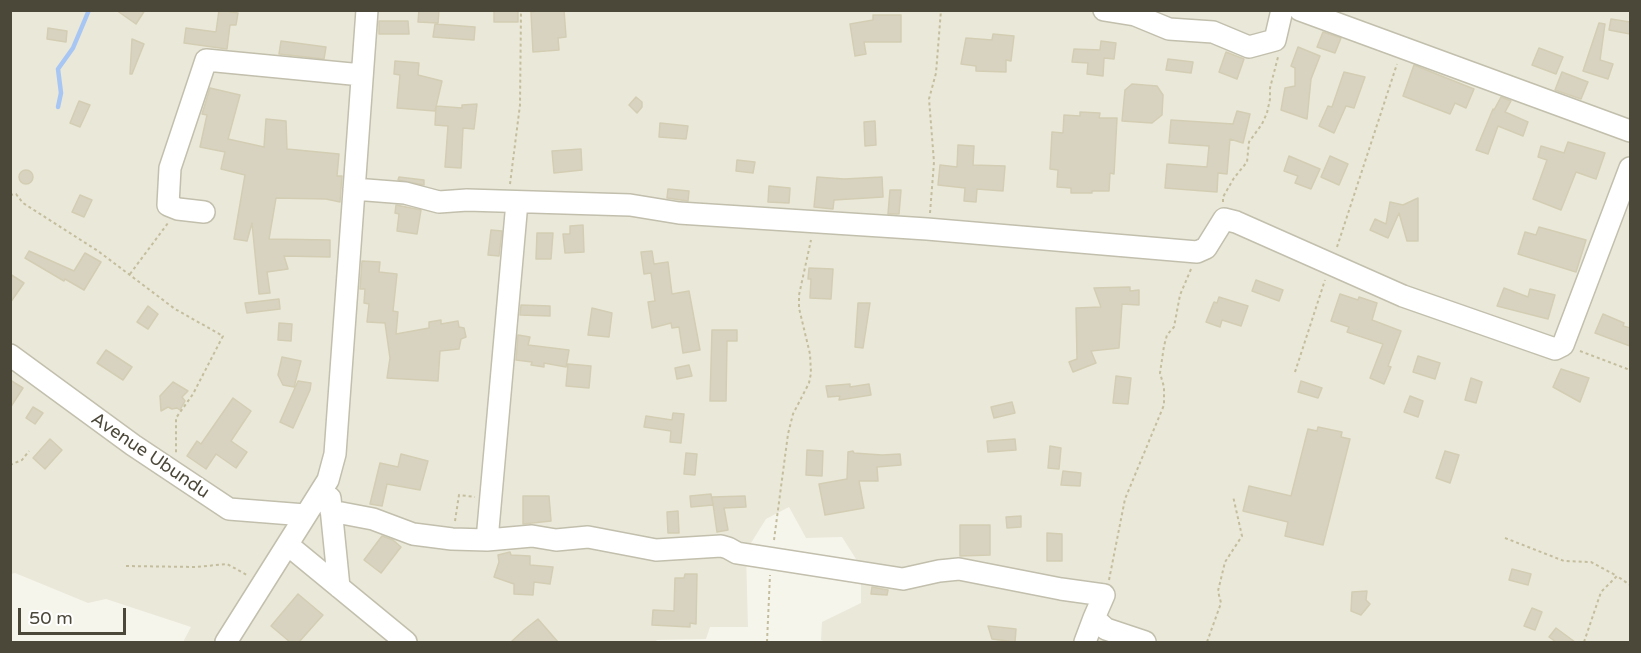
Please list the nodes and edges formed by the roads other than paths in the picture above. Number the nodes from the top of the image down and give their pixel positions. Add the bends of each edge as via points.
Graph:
1 (367, 10) edge
2 (1104, 10) edge
3 (1282, 10) edge
4 (1300, 10) edge
5 (362, 75) junction
6 (1630, 131) edge
7 (1630, 168) edge
8 (354, 189) junction
9 (517, 202) junction
10 (204, 212) dead end
11 (10, 356) edge
12 (328, 480) junction
13 (331, 510) junction
14 (305, 515) junction
15 (487, 540) junction
16 (288, 545) junction
17 (339, 587) junction
18 (1094, 618) junction
19 (226, 642) edge
20 (406, 642) edge
21 (1085, 642) edge
22 (1145, 642) edge

1 - 5 street
2 - 3 street via 1135,15 1169,29 1213,32 1249,47 1275,40
4 - 6 street
5 - 8 street
5 - 10 street via 206,60 170,168 168,205
7 - 9 street via 1563,345 1555,348 1425,303 1224,219 1206,248 1197,252 678,213 630,205
8 - 9 street via 405,193 439,202
8 - 12 street via 335,454
9 - 15 street
11 - 14 street, Avenue Ubundu via 229,508
12 - 13 street
12 - 14 street
13 - 15 street via 373,519 413,534
13 - 17 street
14 - 16 street
15 - 18 street via 588,537 656,550 721,546 736,553 903,579 959,569 1104,595
16 - 17 street
16 - 19 street
17 - 20 street
18 - 21 street
18 - 22 street via 1107,629

